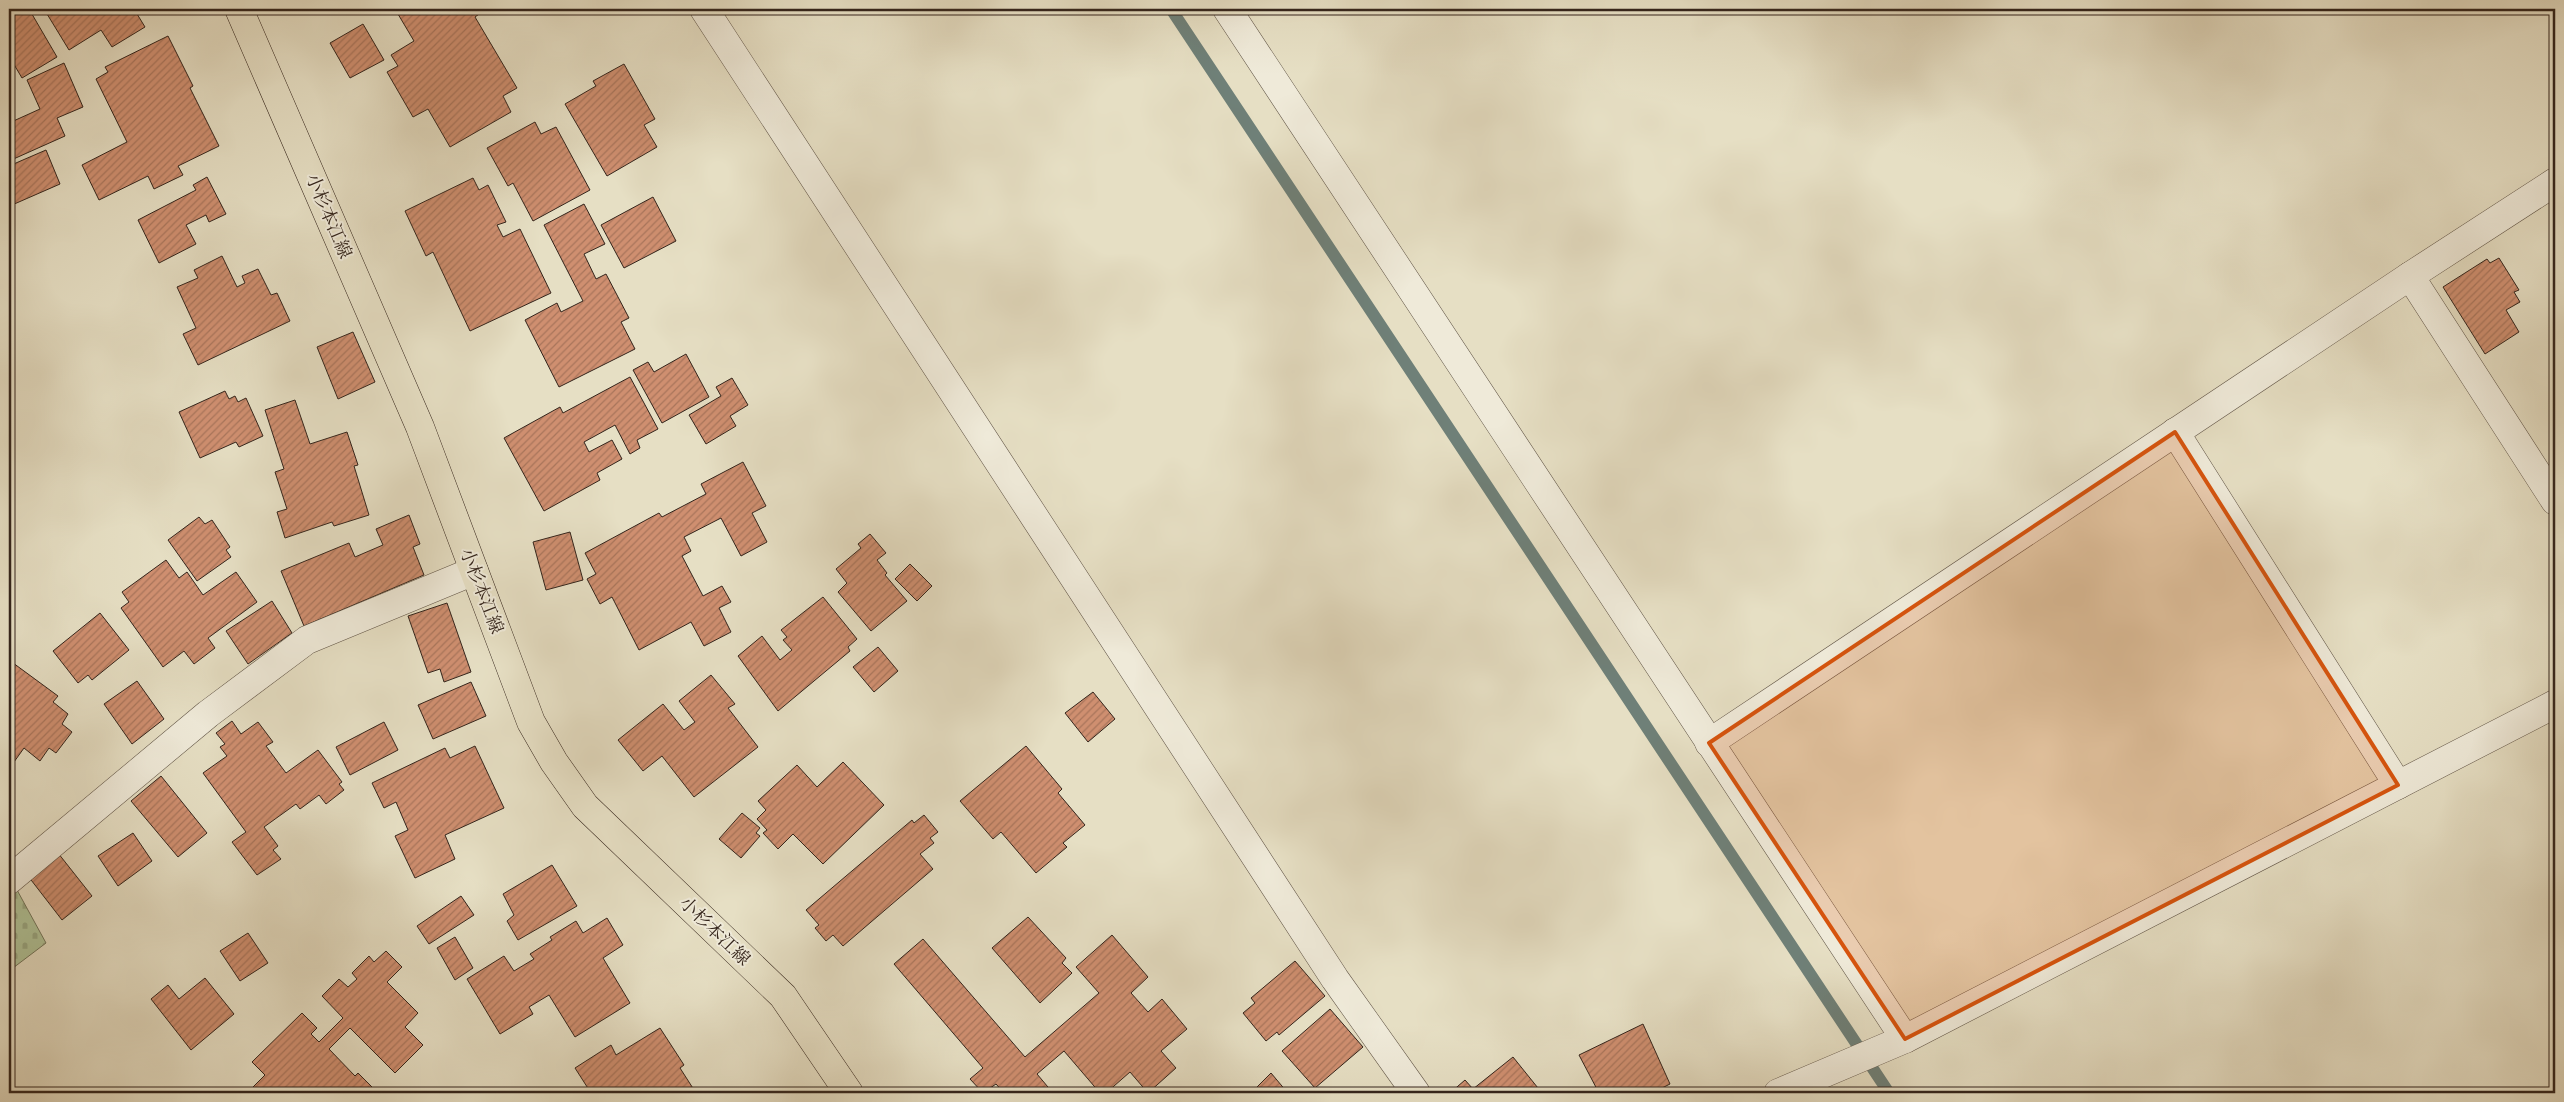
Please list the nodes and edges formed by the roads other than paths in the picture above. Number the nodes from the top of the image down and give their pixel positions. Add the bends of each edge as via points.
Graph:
1 (239, 9) edge
2 (704, 9) edge
3 (1227, 9) edge
4 (2555, 182) edge
5 (2410, 276) junction
6 (2175, 432) junction
7 (2552, 487) edge
8 (474, 571) junction
9 (2555, 704) edge
10 (1709, 743) junction
11 (2398, 785) junction
12 (9, 880) edge
13 (1905, 1039) junction
14 (847, 1092) edge
15 (1416, 1093) edge
16 (1778, 1093) edge

1 - 8 main road, 小杉本江線 via 420,427
2 - 15 street via 1334,979
3 - 10 street
4 - 5 street
5 - 6 street
5 - 7 street
6 - 10 street
6 - 11 street
8 - 12 street via 307,640 208,714
8 - 14 main road, 小杉本江線 via 531,722 585,806 783,996
9 - 11 street
10 - 13 street
11 - 13 street
13 - 16 street

